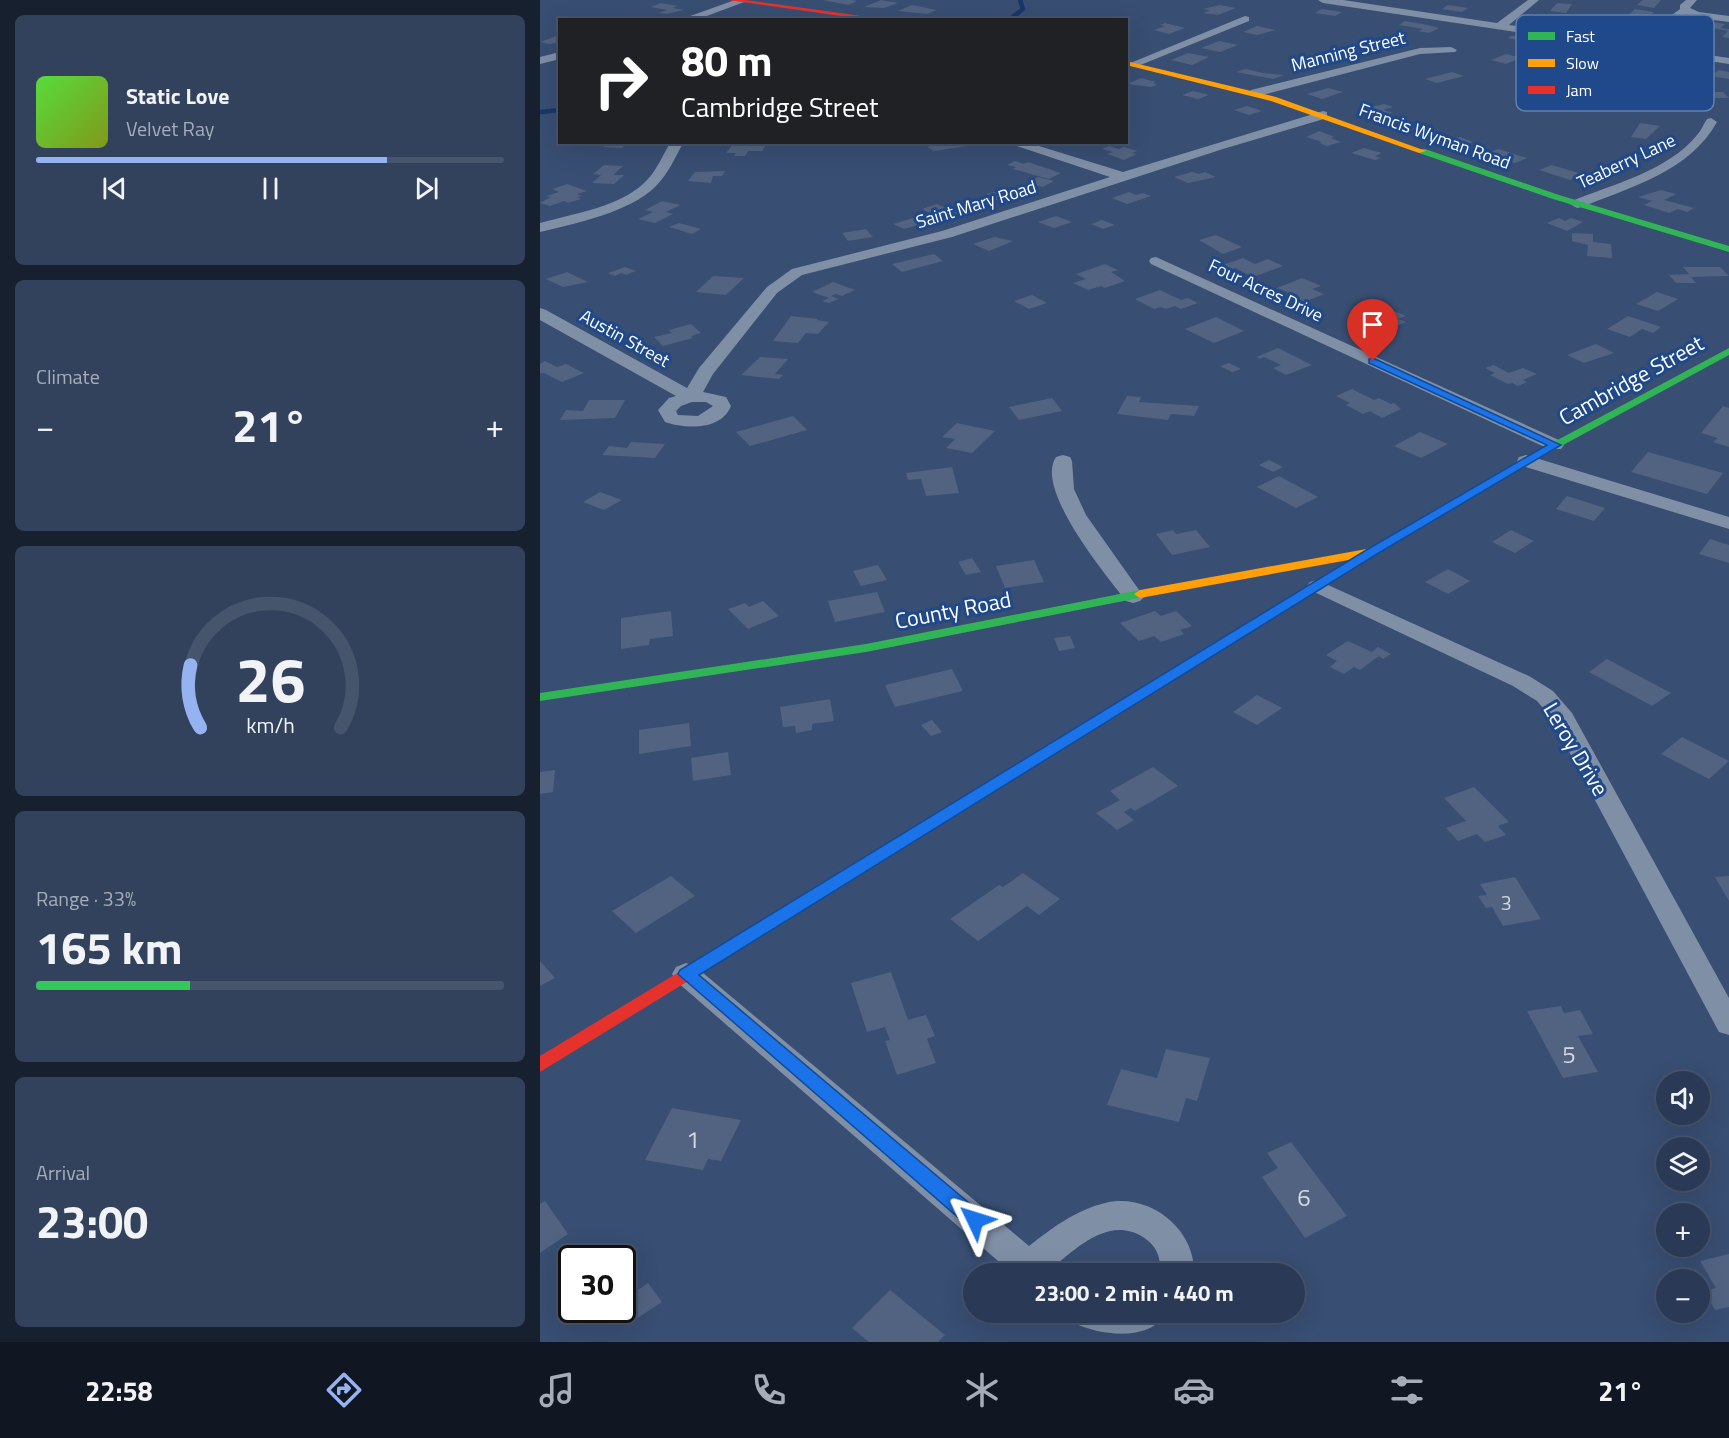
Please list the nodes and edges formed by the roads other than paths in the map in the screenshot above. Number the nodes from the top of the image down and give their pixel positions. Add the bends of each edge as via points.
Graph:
1 (1323, 0) edge
2 (1534, 0) edge
3 (1692, 0) edge
4 (737, 1) edge
5 (1685, 10) junction
6 (1678, 15) edge
7 (1697, 15) edge
8 (690, 18) edge
9 (872, 18) edge
10 (1714, 18) edge
11 (1245, 19) dead end
12 (1729, 20) edge
13 (1499, 27) junction
14 (1516, 30) edge
15 (1451, 50) dead end
16 (558, 56) edge
17 (1714, 59) edge
18 (540, 61) edge
19 (1729, 61) edge
20 (1130, 64) edge
21 (1255, 93) junction
22 (1323, 115) junction
23 (1711, 122) dead end
24 (676, 144) edge
25 (1017, 144) edge
26 (1124, 177) junction
27 (1577, 204) junction
28 (540, 228) edge
29 (1729, 249) edge
30 (1156, 261) dead end
31 (540, 313) edge
32 (1729, 351) edge
33 (691, 397) joint
34 (1555, 445) junction
35 (1063, 461) dead end
36 (1527, 461) junction
37 (1729, 523) edge
38 (1372, 552) junction
39 (1317, 586) junction
40 (1133, 597) junction
41 (540, 697) edge
42 (686, 974) junction
43 (1729, 1024) edge
44 (540, 1065) edge
45 (1026, 1263) edge
46 (1042, 1263) edge
47 (1176, 1263) edge

1 - 13 street
2 - 13 street
3 - 5 street
4 - 8 street
4 - 9 main road
5 - 6 street
5 - 7 street
10 - 12 street
11 - 20 street
13 - 14 street
15 - 21 street, Manning Street via 1421,51
16 - 18 street
17 - 19 street
20 - 21 main road, Francis Wyman Road
21 - 22 main road, Francis Wyman Road
22 - 26 street, Saint Mary Road
22 - 27 main road, Francis Wyman Road
23 - 27 street, Teaberry Lane via 1702,139 1684,155
24 - 28 street via 654,181 642,192
25 - 26 street
26 - 33 street, Saint Mary Road via 937,237 791,274 772,290 706,371
27 - 29 main road, Francis Wyman Road
30 - 34 street, Four Acres Drive
31 - 33 street, Austin Street
32 - 34 main road, Cambridge Street
34 - 36 main road, Cambridge Street
35 - 40 street via 1063,486 1068,500
36 - 37 street
36 - 38 main road, Cambridge Street
38 - 39 main road, Cambridge Street
38 - 40 main road, County Road
39 - 42 main road, Cambridge Street
39 - 43 street, Leroy Drive via 1521,681 1550,701
40 - 41 main road, County Road via 867,648
42 - 44 main road, Cambridge Street
42 - 45 street
46 - 47 street via 1084,1224 1119,1215 1142,1219 1162,1231 1174,1250

